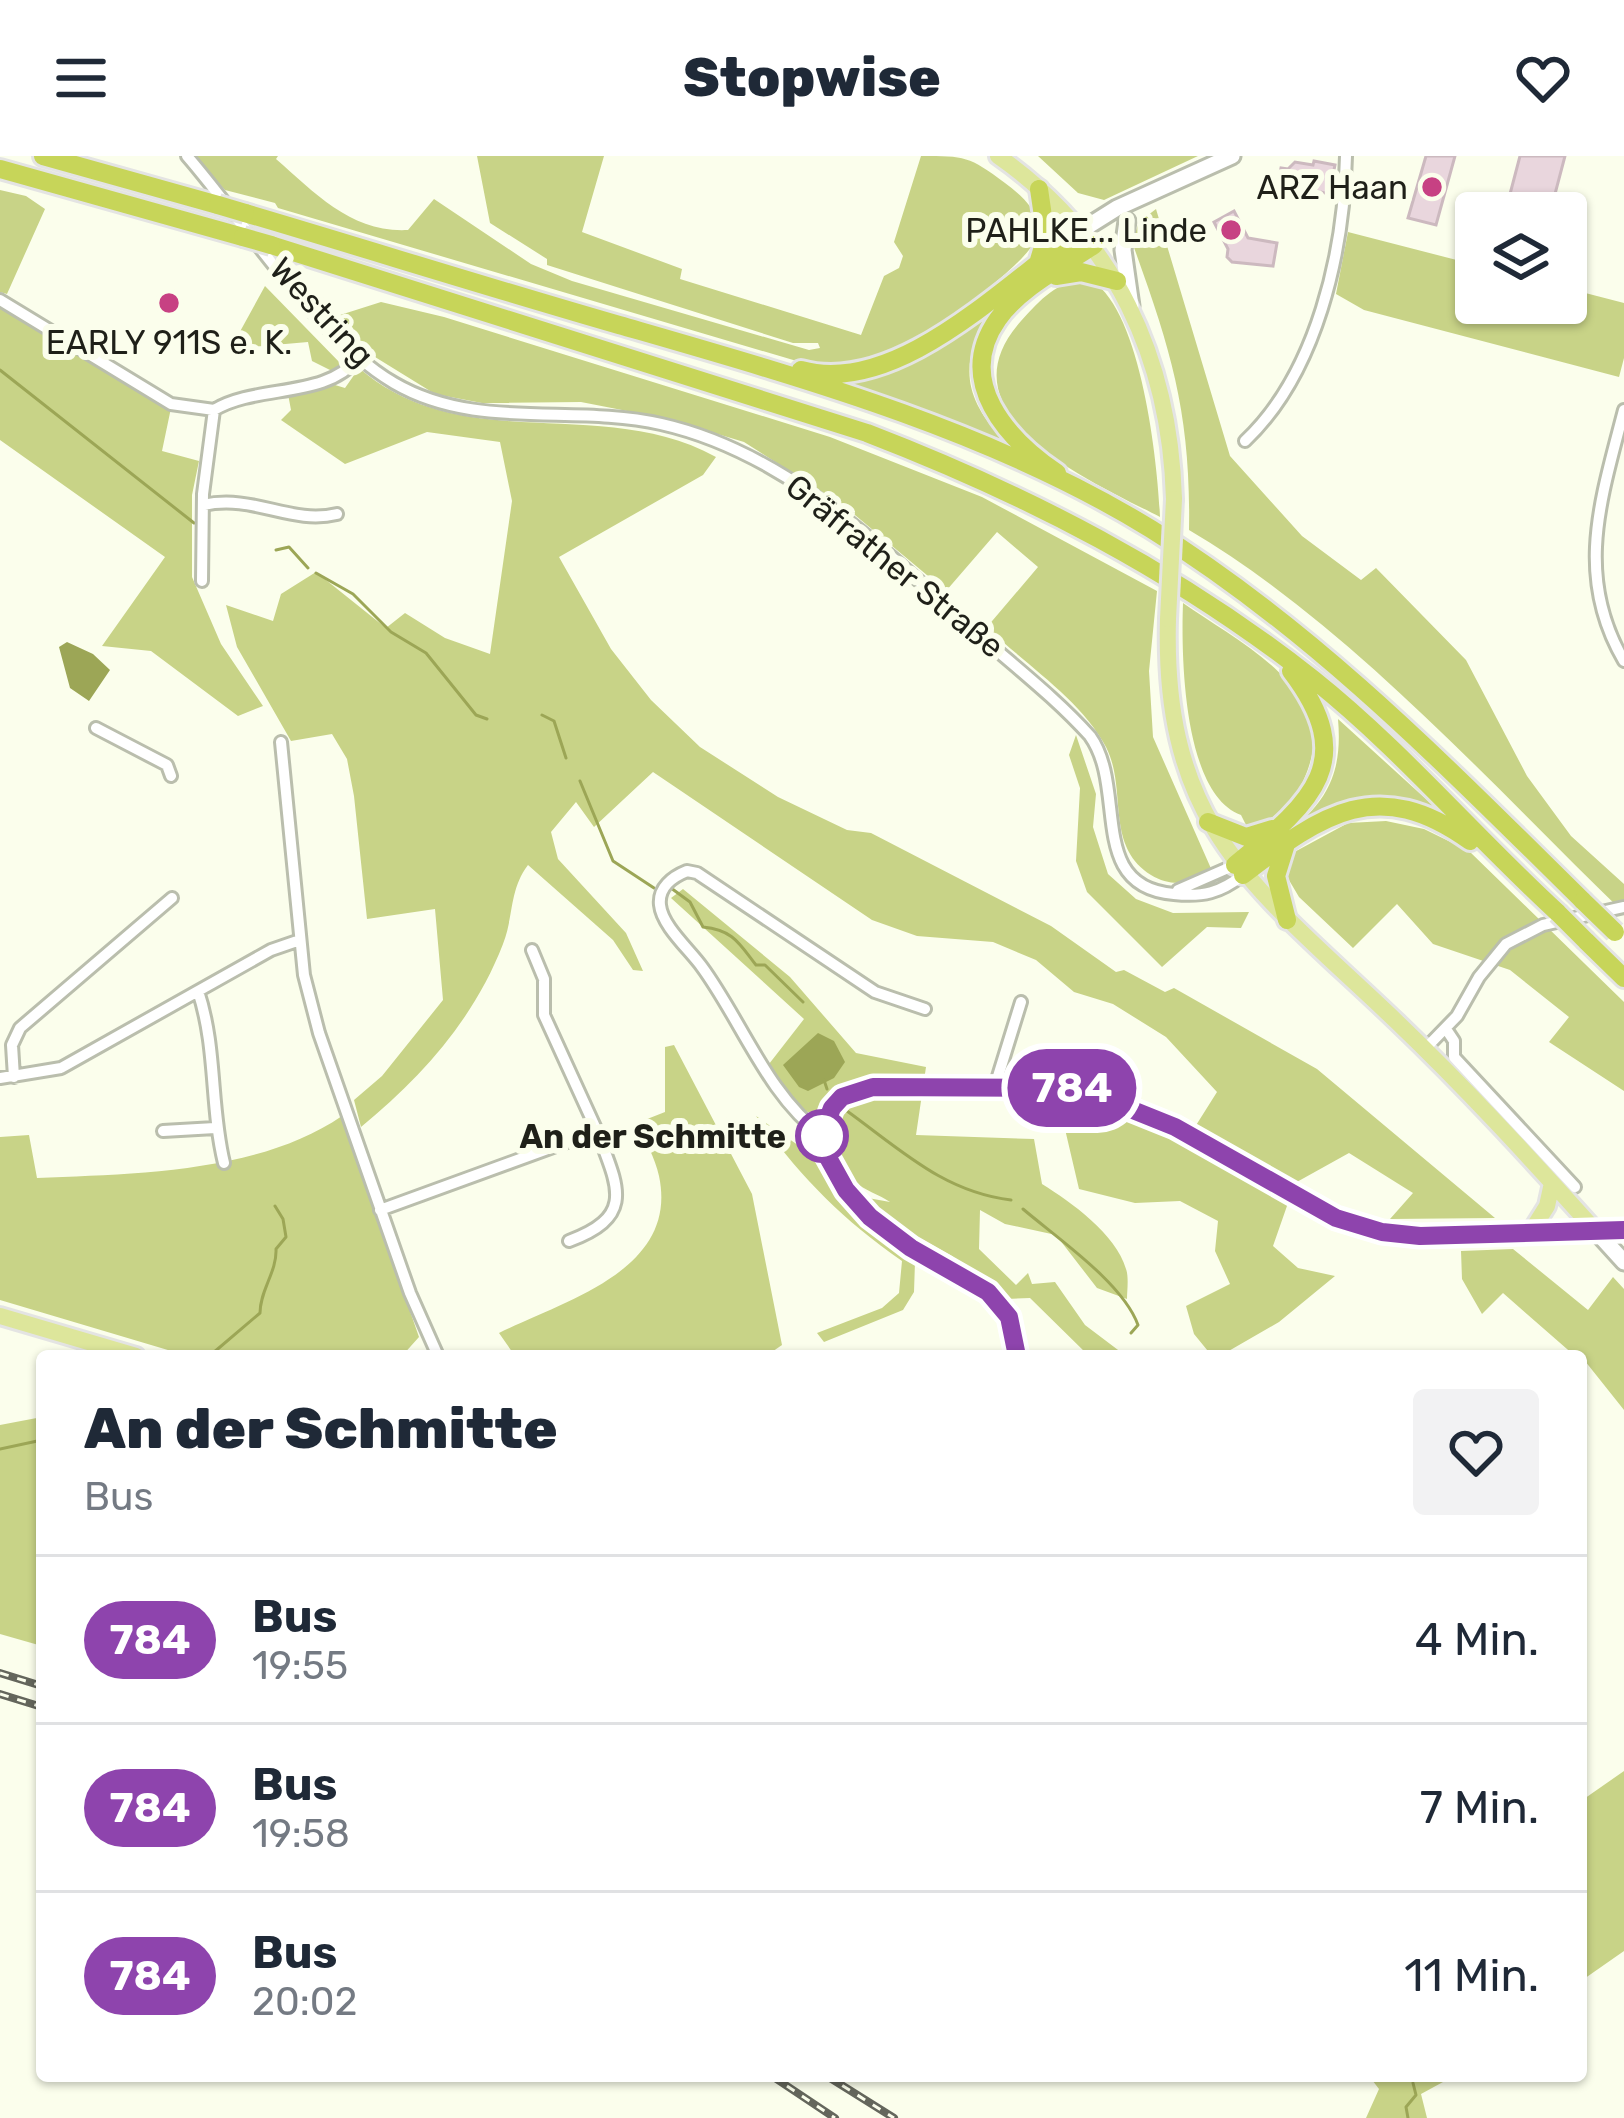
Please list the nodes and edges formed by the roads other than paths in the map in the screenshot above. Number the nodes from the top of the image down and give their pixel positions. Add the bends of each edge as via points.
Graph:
1 (43, 156) edge
2 (187, 156) edge
3 (998, 156) edge
4 (1232, 156) edge
5 (1346, 156) edge
6 (0, 169) edge
7 (1039, 189) junction
8 (1147, 195) junction
9 (1127, 220) junction
10 (1088, 238) junction
11 (1042, 270) junction
12 (1117, 281) junction
13 (0, 300) edge
14 (1132, 306) junction
15 (704, 349) junction
16 (358, 358) junction
17 (214, 410) junction
18 (1624, 410) edge
19 (493, 414) joint
20 (1245, 441) dead end
21 (1619, 446) edge
22 (1096, 499) junction
23 (203, 505) junction
24 (337, 514) dead end
25 (202, 581) dead end
26 (1277, 653) junction
27 (1624, 661) edge
28 (96, 728) dead end
29 (280, 742) dead end
30 (171, 776) dead end
31 (1208, 822) junction
32 (1281, 836) junction
33 (1239, 870) junction
34 (1517, 876) junction
35 (172, 898) dead end
36 (1624, 908) edge
37 (1287, 920) junction
38 (1619, 937) edge
39 (300, 940) junction
40 (532, 950) dead end
41 (1624, 978) edge
42 (198, 992) junction
43 (1021, 1002) dead end
44 (925, 1009) dead end
45 (1436, 1038) junction
46 (7, 1077) edge
47 (995, 1086) junction
48 (215, 1128) junction
49 (163, 1131) dead end
50 (597, 1131) junction
51 (822, 1135) junction
52 (224, 1163) dead end
53 (1552, 1183) junction
54 (1575, 1187) dead end
55 (380, 1210) junction
56 (1594, 1229) junction
57 (1532, 1230) junction
58 (1624, 1231) edge
59 (569, 1241) dead end
60 (1624, 1262) edge
61 (0, 1316) edge
62 (116, 1350) edge
63 (436, 1350) edge
64 (1016, 1350) edge

1 - 15 highway, bridge
2 - 16 street, Westring
3 - 7 main road
4 - 8 main road
5 - 20 street via 1324,300 1288,387
6 - 26 highway, bridge via 787,405 947,464 1097,535
7 - 10 main road
7 - 11 highway
8 - 9 main road
8 - 10 main road
9 - 10 main road
9 - 14 main road
10 - 11 highway
10 - 12 main road
11 - 12 highway
11 - 15 highway via 881,367 832,375
11 - 22 highway via 983,347 984,387 1013,437
12 - 14 main road
13 - 17 street via 171,404
14 - 31 main road, bridge via 1167,414 1172,718
15 - 22 highway via 870,402
16 - 17 street via 343,375
16 - 19 street, Westring via 416,395
17 - 23 street
18 - 21 street
19 - 33 street, Gräfrather Straße via 662,424 791,479 874,542 1090,736 1108,769 1117,855 1138,881 1163,893
21 - 27 street via 1594,534 1597,601
22 - 38 highway, bridge via 1198,560 1315,648
23 - 24 street via 242,500 301,516
23 - 25 street
26 - 32 highway via 1310,695 1325,741 1311,796
26 - 34 highway via 1390,749
28 - 30 street via 167,765
29 - 39 street
31 - 32 highway via 1246,837
31 - 33 main road
32 - 33 highway
32 - 34 highway via 1376,805 1398,806 1446,824
32 - 37 highway via 1276,876
33 - 37 main road
34 - 41 highway, bridge
35 - 46 street via 20,1028
36 - 45 street via 1543,925 1506,944
37 - 45 main road
39 - 42 street
39 - 55 street via 319,1033
40 - 50 street via 544,979 544,1015
42 - 46 street via 61,1068
42 - 48 street via 210,1034
43 - 47 street
44 - 51 street via 875,992 697,873 667,883 663,916 796,1113
45 - 53 main road
45 - 54 street via 1454,1041 1454,1057
47 - 51 main road via 855,1091 832,1108
47 - 57 main road via 1078,1088 1114,1099 1356,1225 1420,1236
48 - 49 street
48 - 52 street
50 - 55 street
50 - 59 street via 616,1209 599,1229
51 - 64 main road via 846,1190 870,1217 1001,1305
53 - 56 main road
53 - 57 main road
55 - 63 street
56 - 57 main road
56 - 58 main road
56 - 60 main road
61 - 62 main road

